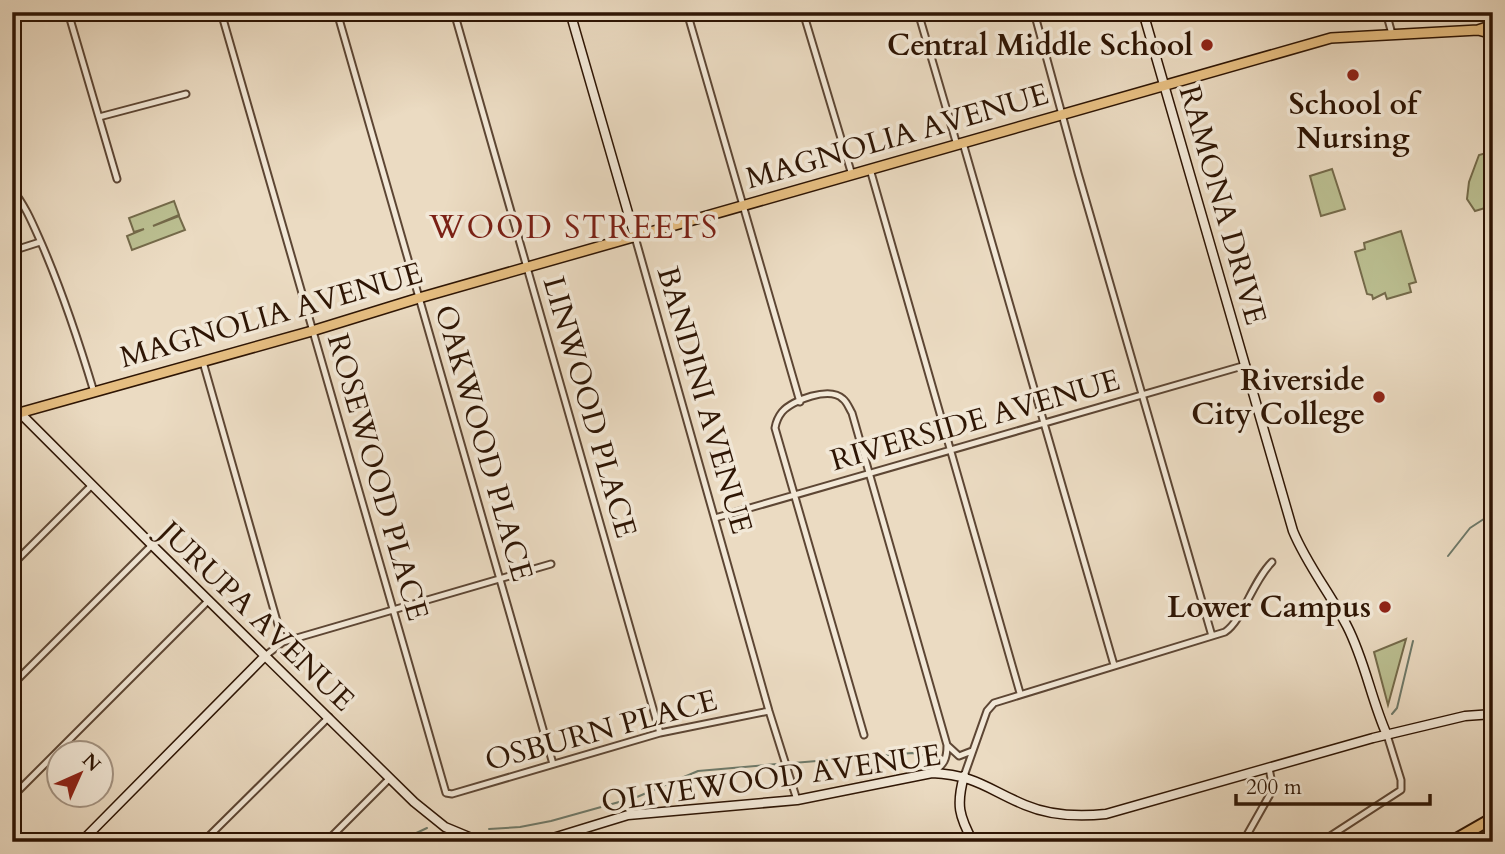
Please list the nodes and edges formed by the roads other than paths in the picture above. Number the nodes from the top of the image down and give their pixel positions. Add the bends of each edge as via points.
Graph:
1 (68, 12) edge
2 (221, 12) edge
3 (337, 12) edge
4 (454, 12) edge
5 (570, 12) edge
6 (687, 12) edge
7 (803, 12) edge
8 (918, 12) edge
9 (1034, 12) edge
10 (1143, 12) edge
11 (1386, 12) edge
12 (1493, 25) edge
13 (1478, 30) junction
14 (1392, 34) junction
15 (1493, 34) edge
16 (1164, 85) junction
17 (186, 94) dead end
18 (1062, 114) junction
19 (99, 117) junction
20 (960, 144) junction
21 (870, 169) junction
22 (852, 174) junction
23 (117, 179) dead end
24 (12, 189) edge
25 (742, 206) junction
26 (635, 236) junction
27 (40, 242) junction
28 (12, 251) edge
29 (527, 268) junction
30 (419, 298) junction
31 (312, 331) junction
32 (203, 362) junction
33 (1246, 365) junction
34 (94, 391) junction
35 (1143, 395) junction
36 (800, 402) junction
37 (12, 405) edge
38 (16, 414) edge
39 (1043, 424) junction
40 (950, 452) junction
41 (869, 473) junction
42 (92, 485) junction
43 (794, 496) junction
44 (715, 518) junction
45 (12, 545) edge
46 (152, 545) junction
47 (22, 555) junction
48 (1272, 562) dead end
49 (12, 565) edge
50 (551, 565) dead end
51 (499, 580) junction
52 (209, 600) junction
53 (392, 611) junction
54 (1212, 636) junction
55 (283, 642) junction
56 (265, 656) junction
57 (1114, 665) junction
58 (12, 685) edge
59 (1020, 693) junction
60 (769, 711) junction
61 (1493, 714) edge
62 (329, 718) junction
63 (660, 733) junction
64 (864, 735) dead end
65 (1387, 735) junction
66 (947, 745) junction
67 (972, 751) junction
68 (553, 764) junction
69 (1269, 768) junction
70 (932, 774) junction
71 (964, 776) junction
72 (390, 778) junction
73 (446, 793) joint
74 (12, 797) edge
75 (797, 800) junction
76 (1493, 818) edge
77 (80, 842) edge
78 (203, 842) edge
79 (326, 842) edge
80 (481, 842) edge
81 (540, 842) edge
82 (973, 842) edge
83 (1243, 842) edge
84 (1321, 842) edge
85 (1451, 842) edge

1 - 19 street
2 - 31 street, ROSEWOOD PLACE
3 - 30 street, OAKWOOD PLACE
4 - 29 street, LINWOOD PLACE
5 - 26 main road, BANDINI AVENUE
6 - 25 street
7 - 22 street
8 - 20 street
9 - 18 street
10 - 16 main road, RAMONA DRIVE
11 - 14 street
12 - 13 main road, MAGNOLIA AVENUE
13 - 14 main road, MAGNOLIA AVENUE
13 - 15 main road, MAGNOLIA AVENUE
14 - 16 main road, MAGNOLIA AVENUE via 1331,38
16 - 18 main road, MAGNOLIA AVENUE
16 - 33 main road, RAMONA DRIVE
17 - 19 street
18 - 20 main road, MAGNOLIA AVENUE
18 - 35 street
19 - 23 street
20 - 21 main road, MAGNOLIA AVENUE
20 - 39 street
21 - 22 main road, MAGNOLIA AVENUE
21 - 40 street
22 - 25 main road, MAGNOLIA AVENUE
24 - 27 street
25 - 26 main road, MAGNOLIA AVENUE
25 - 36 street
26 - 29 main road, MAGNOLIA AVENUE
26 - 44 street, BANDINI AVENUE
27 - 28 street
27 - 34 street via 72,320
29 - 30 main road, MAGNOLIA AVENUE
29 - 63 street, LINWOOD PLACE
30 - 31 main road, MAGNOLIA AVENUE
30 - 51 street, OAKWOOD PLACE
31 - 32 main road, MAGNOLIA AVENUE
31 - 53 street, ROSEWOOD PLACE
32 - 34 main road, MAGNOLIA AVENUE
32 - 55 street
33 - 35 street, RIVERSIDE AVENUE
33 - 65 main road, RAMONA DRIVE via 1293,531 1359,650
34 - 38 main road, MAGNOLIA AVENUE
35 - 39 street, RIVERSIDE AVENUE
35 - 54 street
36 - 41 street via 824,393 845,399
36 - 43 street via 782,412 775,428
37 - 38 main road, JURUPA AVENUE
38 - 42 main road, JURUPA AVENUE
39 - 40 street, RIVERSIDE AVENUE
39 - 57 street
40 - 41 street, RIVERSIDE AVENUE
40 - 59 street
41 - 43 street, RIVERSIDE AVENUE
41 - 66 street
42 - 46 main road, JURUPA AVENUE
42 - 47 street
43 - 44 street, RIVERSIDE AVENUE
43 - 64 street
44 - 60 street, BANDINI AVENUE
45 - 47 street
46 - 52 main road, JURUPA AVENUE
46 - 58 street
47 - 49 street
48 - 54 street via 1233,627
50 - 51 street
51 - 53 street
51 - 68 street, OAKWOOD PLACE
52 - 56 main road, JURUPA AVENUE
52 - 74 street
53 - 55 street
53 - 73 street, ROSEWOOD PLACE
54 - 57 street
55 - 56 street
56 - 62 main road, JURUPA AVENUE
56 - 77 main road
57 - 59 street
59 - 67 street via 990,707
60 - 63 street, OSBURN PLACE
60 - 75 street, BANDINI AVENUE
61 - 65 main road, OLIVEWOOD AVENUE
62 - 72 main road, JURUPA AVENUE
62 - 78 street
63 - 68 street, OSBURN PLACE
65 - 69 main road, OLIVEWOOD AVENUE
65 - 84 street via 1401,790
66 - 67 street via 959,756
66 - 70 street via 947,759
67 - 71 street
68 - 73 street, OSBURN PLACE
69 - 71 main road, OLIVEWOOD AVENUE via 1119,811 1080,816 1027,806
69 - 83 street via 1273,789
70 - 71 main road, OLIVEWOOD AVENUE
70 - 75 main road, OLIVEWOOD AVENUE
71 - 82 main road via 959,814
72 - 79 street
72 - 80 main road, JURUPA AVENUE via 437,821
75 - 81 main road, OLIVEWOOD AVENUE via 628,814
76 - 85 highway

